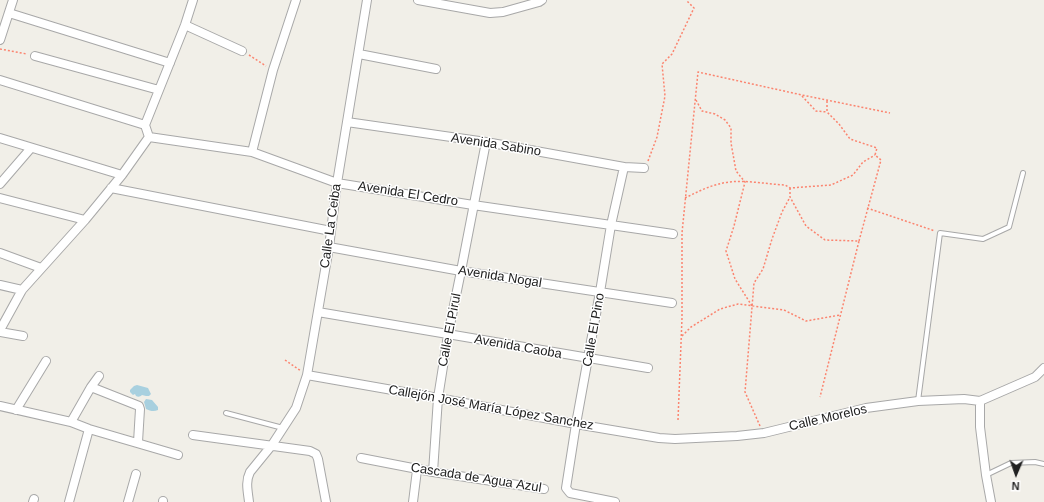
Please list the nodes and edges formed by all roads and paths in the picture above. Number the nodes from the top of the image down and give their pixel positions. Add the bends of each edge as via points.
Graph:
1 (13, 0) edge
2 (193, 0) edge
3 (296, 0) edge
4 (367, 0) edge
5 (418, 0) edge
6 (542, 0) edge
7 (686, 0) edge
8 (9, 13) junction
9 (184, 25) junction
10 (0, 40) edge
11 (0, 49) edge
12 (242, 51) joint
13 (359, 54) junction
14 (35, 56) joint
15 (170, 63) junction
16 (436, 69) dead end
17 (273, 70) junction
18 (0, 80) edge
19 (158, 90) junction
20 (802, 95) junction
21 (696, 100) junction
22 (827, 101) junction
23 (828, 112) junction
24 (890, 113) dead end
25 (347, 122) junction
26 (146, 125) junction
27 (149, 137) junction
28 (0, 138) edge
29 (486, 142) junction
30 (31, 148) junction
31 (252, 152) junction
32 (875, 155) junction
33 (624, 167) junction
34 (644, 168) joint
35 (1023, 173) dead end
36 (122, 175) junction
37 (745, 182) junction
38 (337, 183) junction
39 (0, 184) edge
40 (111, 188) junction
41 (790, 188) junction
42 (790, 197) junction
43 (0, 198) edge
44 (685, 198) junction
45 (474, 205) junction
46 (868, 208) junction
47 (85, 220) junction
48 (611, 225) junction
49 (331, 231) junction
50 (940, 233) junction
51 (672, 234) dead end
52 (859, 241) junction
53 (329, 247) junction
54 (0, 253) edge
55 (42, 268) junction
56 (462, 271) junction
57 (0, 285) edge
58 (22, 290) junction
59 (600, 292) junction
60 (672, 303) dead end
61 (752, 306) junction
62 (318, 312) junction
63 (840, 314) junction
64 (0, 331) edge
65 (448, 335) junction
66 (23, 336) dead end
67 (681, 337) junction
68 (589, 358) junction
69 (285, 360) dead end
70 (46, 361) dead end
71 (648, 368) dead end
72 (1044, 368) edge
73 (307, 375) junction
74 (99, 376) dead end
75 (90, 388) junction
76 (820, 397) dead end
77 (438, 398) junction
78 (918, 401) junction
79 (980, 401) junction
80 (0, 406) edge
81 (16, 410) junction
82 (226, 413) dead end
83 (678, 420) dead end
84 (71, 422) junction
85 (576, 424) junction
86 (283, 428) junction
87 (89, 429) junction
88 (764, 434) junction
89 (193, 435) dead end
90 (675, 439) joint
91 (138, 442) junction
92 (272, 445) junction
93 (178, 455) dead end
94 (361, 458) dead end
95 (1044, 464) edge
96 (417, 470) junction
97 (432, 472) junction
98 (136, 474) dead end
99 (986, 475) junction
100 (544, 489) dead end
101 (69, 502) edge
102 (128, 502) edge
103 (250, 502) edge
104 (326, 502) edge
105 (413, 502) edge
106 (615, 502) edge
107 (991, 502) edge

1 - 8 street
2 - 9 street
3 - 17 street
4 - 13 street, Calle La Ceiba
5 - 6 street via 490,13 503,12
7 - 34 path via 694,8 672,54 662,64 665,96 657,137
8 - 10 street
8 - 15 street
9 - 12 street
9 - 15 street
11 - 14 path
12 - 17 path
13 - 16 street
13 - 25 street, Calle La Ceiba
14 - 19 street
15 - 19 street
17 - 31 street
18 - 26 street
19 - 26 street
20 - 21 path via 698,72
20 - 22 path
20 - 23 path via 816,111
21 - 37 path via 702,111 715,114 725,120 731,128 736,171
21 - 44 path
22 - 23 path
22 - 24 path
23 - 32 path via 850,140 877,148
25 - 29 street, Avenida Sabino
25 - 38 street, Calle La Ceiba
26 - 27 street
27 - 31 street, Avenida El Cedro
27 - 36 street
28 - 30 street
29 - 33 street, Avenida Sabino
29 - 45 street, Calle El Pirul
30 - 36 street
30 - 39 street
31 - 38 street, Avenida El Cedro
32 - 41 path via 863,162 853,175 831,185
32 - 46 path via 881,160
33 - 34 street, Avenida Sabino
33 - 48 street, Calle El Pino
35 - 50 lane via 1009,227 983,239
36 - 40 street
37 - 41 path
37 - 44 path via 728,182 703,189
37 - 61 path via 726,251 735,279
38 - 45 street, Avenida El Cedro
38 - 49 street, Calle La Ceiba
40 - 47 street
40 - 49 street
41 - 42 path
42 - 52 path via 806,226 825,240
42 - 61 path via 782,212 763,269 754,283
43 - 47 street
44 - 67 path
45 - 48 street, Avenida El Cedro
45 - 56 street, Calle El Pirul
46 - 50 path
46 - 52 path
47 - 55 street
48 - 51 street, Avenida El Cedro
48 - 59 street, Calle El Pino
49 - 53 street, Calle La Ceiba
50 - 78 lane
52 - 63 path
53 - 56 street, Avenida Nogal
53 - 62 street, Calle La Ceiba
54 - 55 street
55 - 58 street
56 - 59 street, Avenida Nogal
56 - 65 street, Calle El Pirul
57 - 58 street
58 - 64 street
59 - 60 street, Avenida Nogal
59 - 68 street, Calle El Pino
61 - 63 path via 784,310 806,321
61 - 67 path via 738,304 720,309 691,327
61 - 88 path via 745,392
62 - 65 street, Avenida Caoba
62 - 73 street, Calle La Ceiba
63 - 76 path
64 - 66 street
65 - 68 street, Avenida Caoba
65 - 77 street, Calle El Pirul
67 - 83 path
68 - 71 street, Avenida Caoba
68 - 85 street, Calle El Pino
69 - 73 path
70 - 81 street
72 - 79 street via 1035,377
73 - 77 street, Callejón José María López Sanchez
73 - 86 street, Calle La Ceiba via 296,408
74 - 75 street
75 - 84 street
75 - 91 street via 139,406
77 - 85 street, Callejón José María López Sanchez
77 - 97 street, Calle El Pirul
78 - 79 street, Calle Morelos
78 - 88 street, Calle Morelos via 866,408
79 - 99 street via 980,427
80 - 81 street
81 - 84 street
82 - 86 lane
84 - 87 street
85 - 90 street, Callejón José María López Sanchez
85 - 106 street, Calle El Pino via 566,488 570,493
86 - 92 street, Calle La Ceiba
87 - 91 street
87 - 101 street
88 - 90 street, Calle Morelos
89 - 92 street
91 - 93 street
92 - 103 street, Calle La Ceiba via 248,477
92 - 104 street via 316,454
94 - 96 street, Cascada de Agua Azul
95 - 99 lane via 1012,463
96 - 97 street, Cascada de Agua Azul
96 - 105 street
97 - 100 street, Cascada de Agua Azul
98 - 102 street
99 - 107 street

